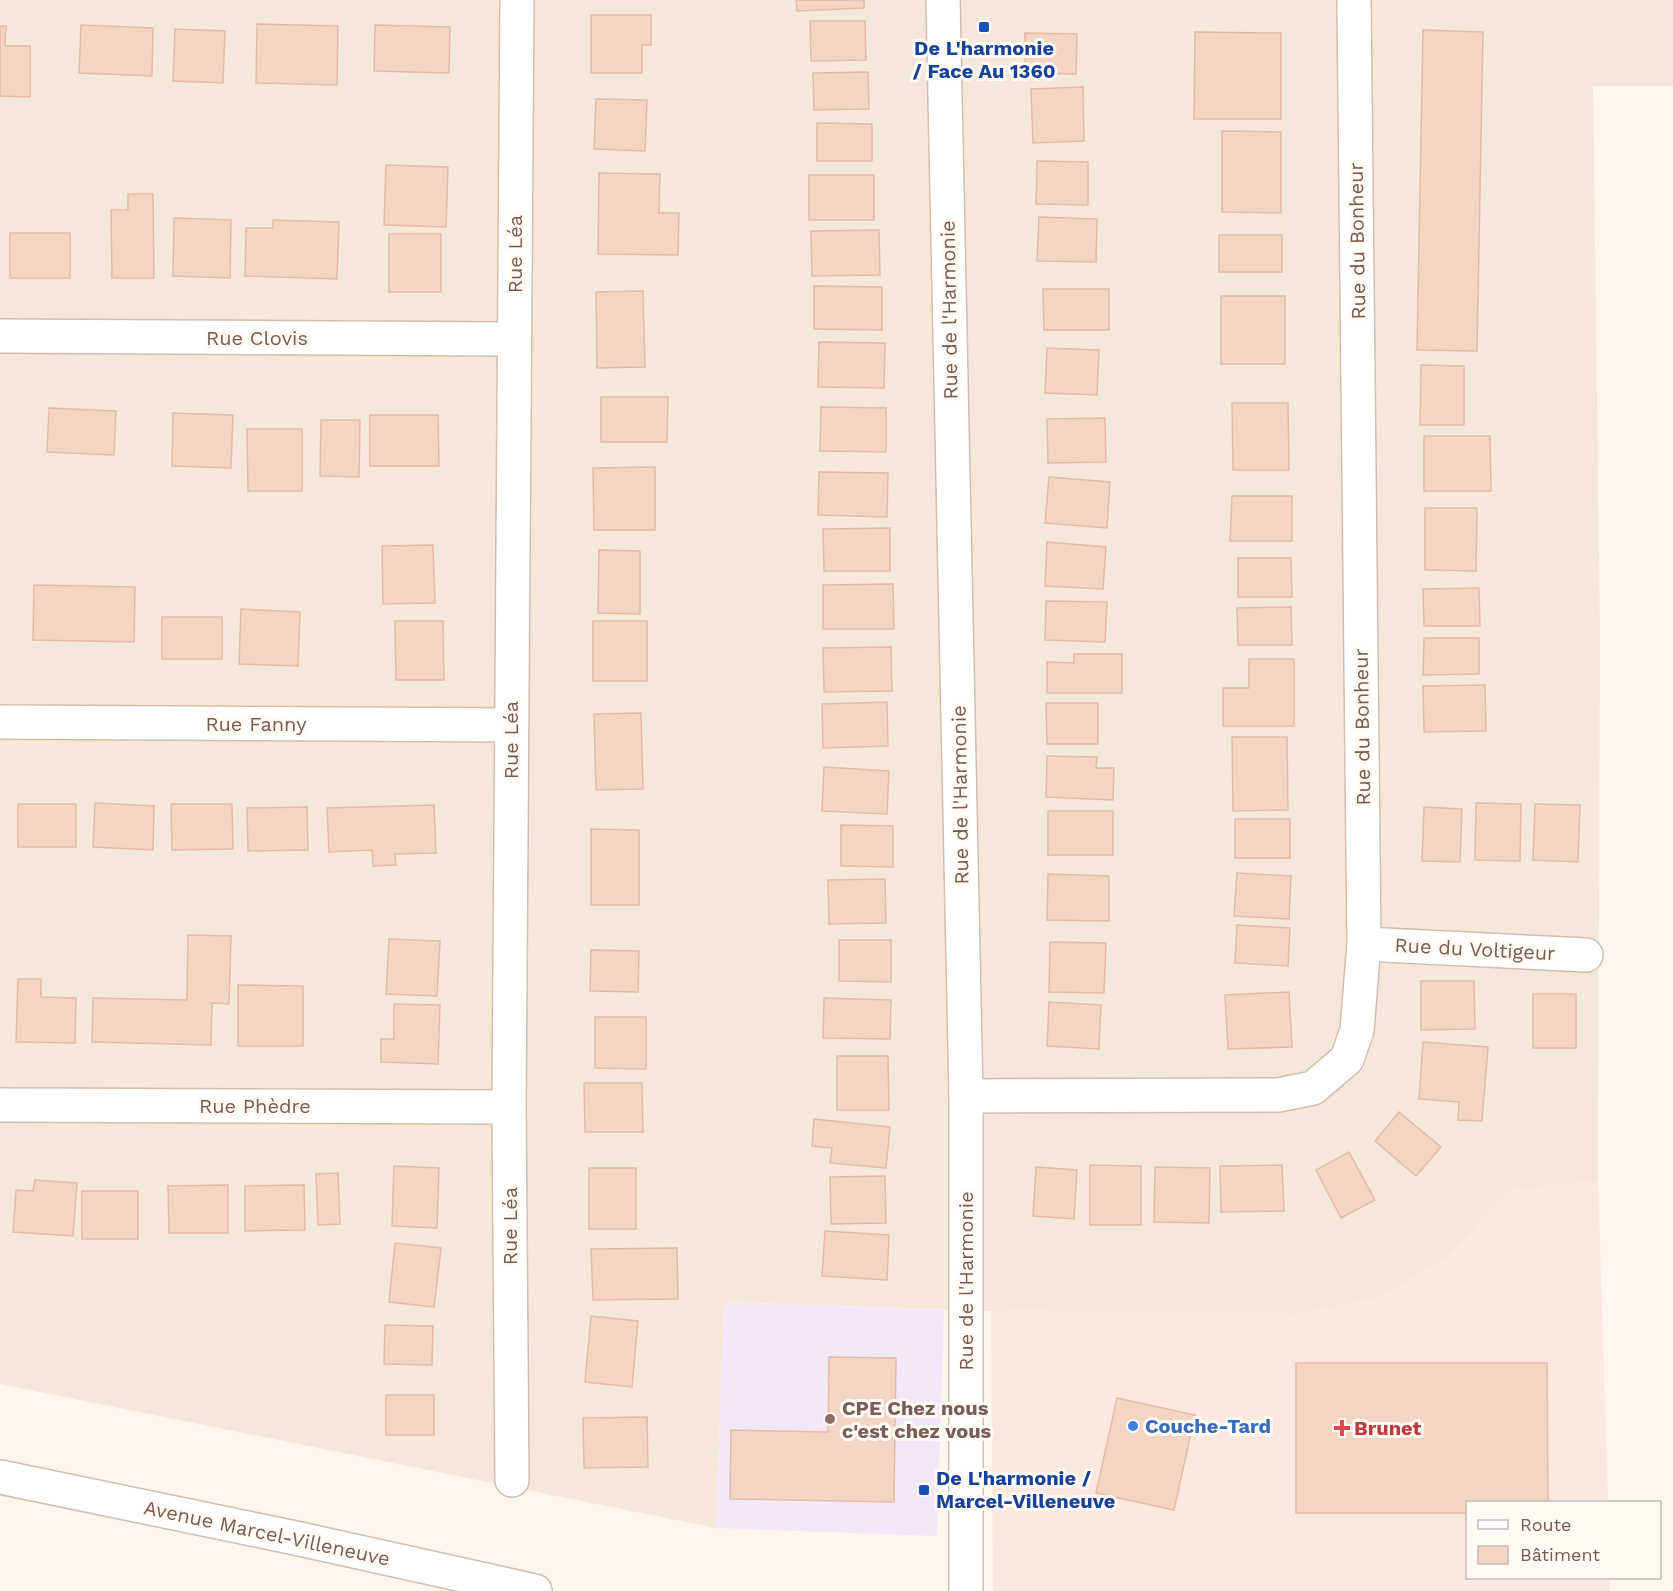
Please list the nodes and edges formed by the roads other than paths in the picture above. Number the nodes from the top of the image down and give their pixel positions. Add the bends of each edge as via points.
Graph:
1 (517, 0) edge
2 (943, 0) edge
3 (1354, 0) edge
4 (0, 336) edge
5 (514, 339) junction
6 (0, 722) edge
7 (512, 725) junction
8 (1364, 944) junction
9 (1586, 955) dead end
10 (966, 1096) junction
11 (0, 1105) edge
12 (509, 1107) junction
13 (0, 1477) edge
14 (512, 1480) dead end
15 (535, 1591) edge
16 (966, 1591) edge

1 - 5 street, Rue Léa
2 - 10 street, Rue de l'Harmonie
3 - 8 street, Rue du Bonheur
4 - 5 street, Rue Clovis
5 - 7 street, Rue Léa
6 - 7 street, Rue Fanny
7 - 12 street, Rue Léa
8 - 9 street, Rue du Voltigeur
8 - 10 street, Rue du Bonheur via 1358,1030 1347,1059 1313,1088 1278,1095
10 - 16 street, Rue de l'Harmonie
11 - 12 street, Rue Phèdre
12 - 14 street, Rue Léa
13 - 15 street, Avenue Marcel-Villeneuve

